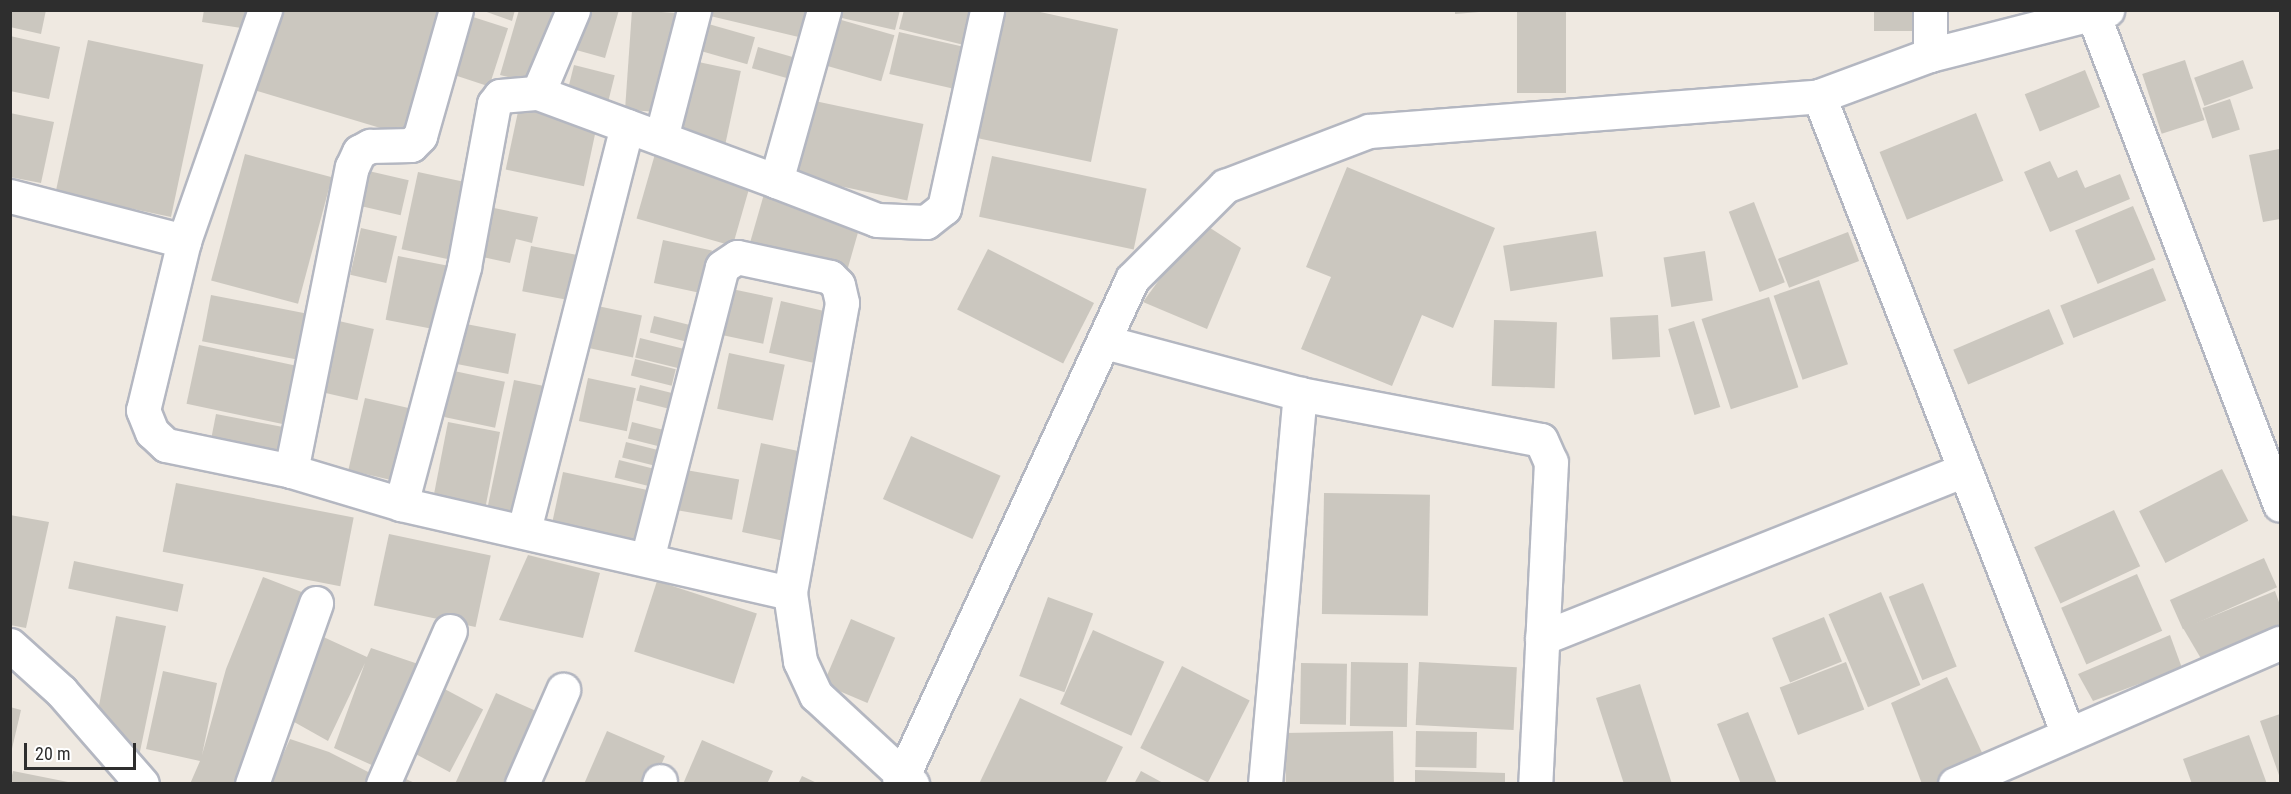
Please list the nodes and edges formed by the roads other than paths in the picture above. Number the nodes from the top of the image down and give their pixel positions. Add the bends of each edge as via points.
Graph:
1 (265, 10) edge
2 (456, 10) edge
3 (573, 10) edge
4 (694, 10) edge
5 (824, 10) edge
6 (987, 10) edge
7 (1930, 10) edge
8 (2100, 12) edge
9 (1929, 55) junction
10 (537, 93) junction
11 (1818, 96) junction
12 (627, 126) junction
13 (661, 138) junction
14 (776, 181) junction
15 (10, 196) edge
16 (184, 241) junction
17 (1105, 342) junction
18 (1300, 394) junction
19 (1965, 470) junction
20 (291, 471) junction
21 (401, 504) junction
22 (2280, 505) edge
23 (524, 530) junction
24 (647, 559) junction
25 (790, 593) junction
26 (316, 603) dead end
27 (450, 631) dead end
28 (1542, 638) junction
29 (2280, 643) edge
30 (10, 645) edge
31 (563, 690) dead end
32 (2068, 734) junction
33 (905, 782) edge
34 (142, 783) edge
35 (252, 783) edge
36 (383, 783) edge
37 (522, 783) edge
38 (1265, 783) edge
39 (1535, 783) edge
40 (1955, 783) edge

1 - 16 street
2 - 20 street via 420,136 411,145 370,147 359,152 352,167
3 - 10 street
4 - 13 street
5 - 14 street
6 - 14 street via 944,208 926,222 878,220
7 - 9 street
8 - 9 street
8 - 22 street
9 - 11 street
10 - 12 street
10 - 21 street via 509,93 494,104 464,267
11 - 17 street via 1369,131 1225,186 1132,279
11 - 19 street
12 - 13 street
12 - 23 street
13 - 14 street
15 - 16 street
16 - 20 street via 144,410 148,426 166,445
17 - 18 street
17 - 33 street via 929,712
18 - 28 street via 1541,440 1551,462
18 - 38 street
19 - 28 street
19 - 32 street
20 - 21 street
21 - 23 street
23 - 24 street
24 - 25 street
24 - 25 street via 722,267 737,258 830,277 838,285 842,303
25 - 33 street via 800,661 816,695
26 - 35 street
27 - 36 street
28 - 39 street
29 - 32 street
30 - 34 street via 61,691
31 - 37 street
32 - 40 street

